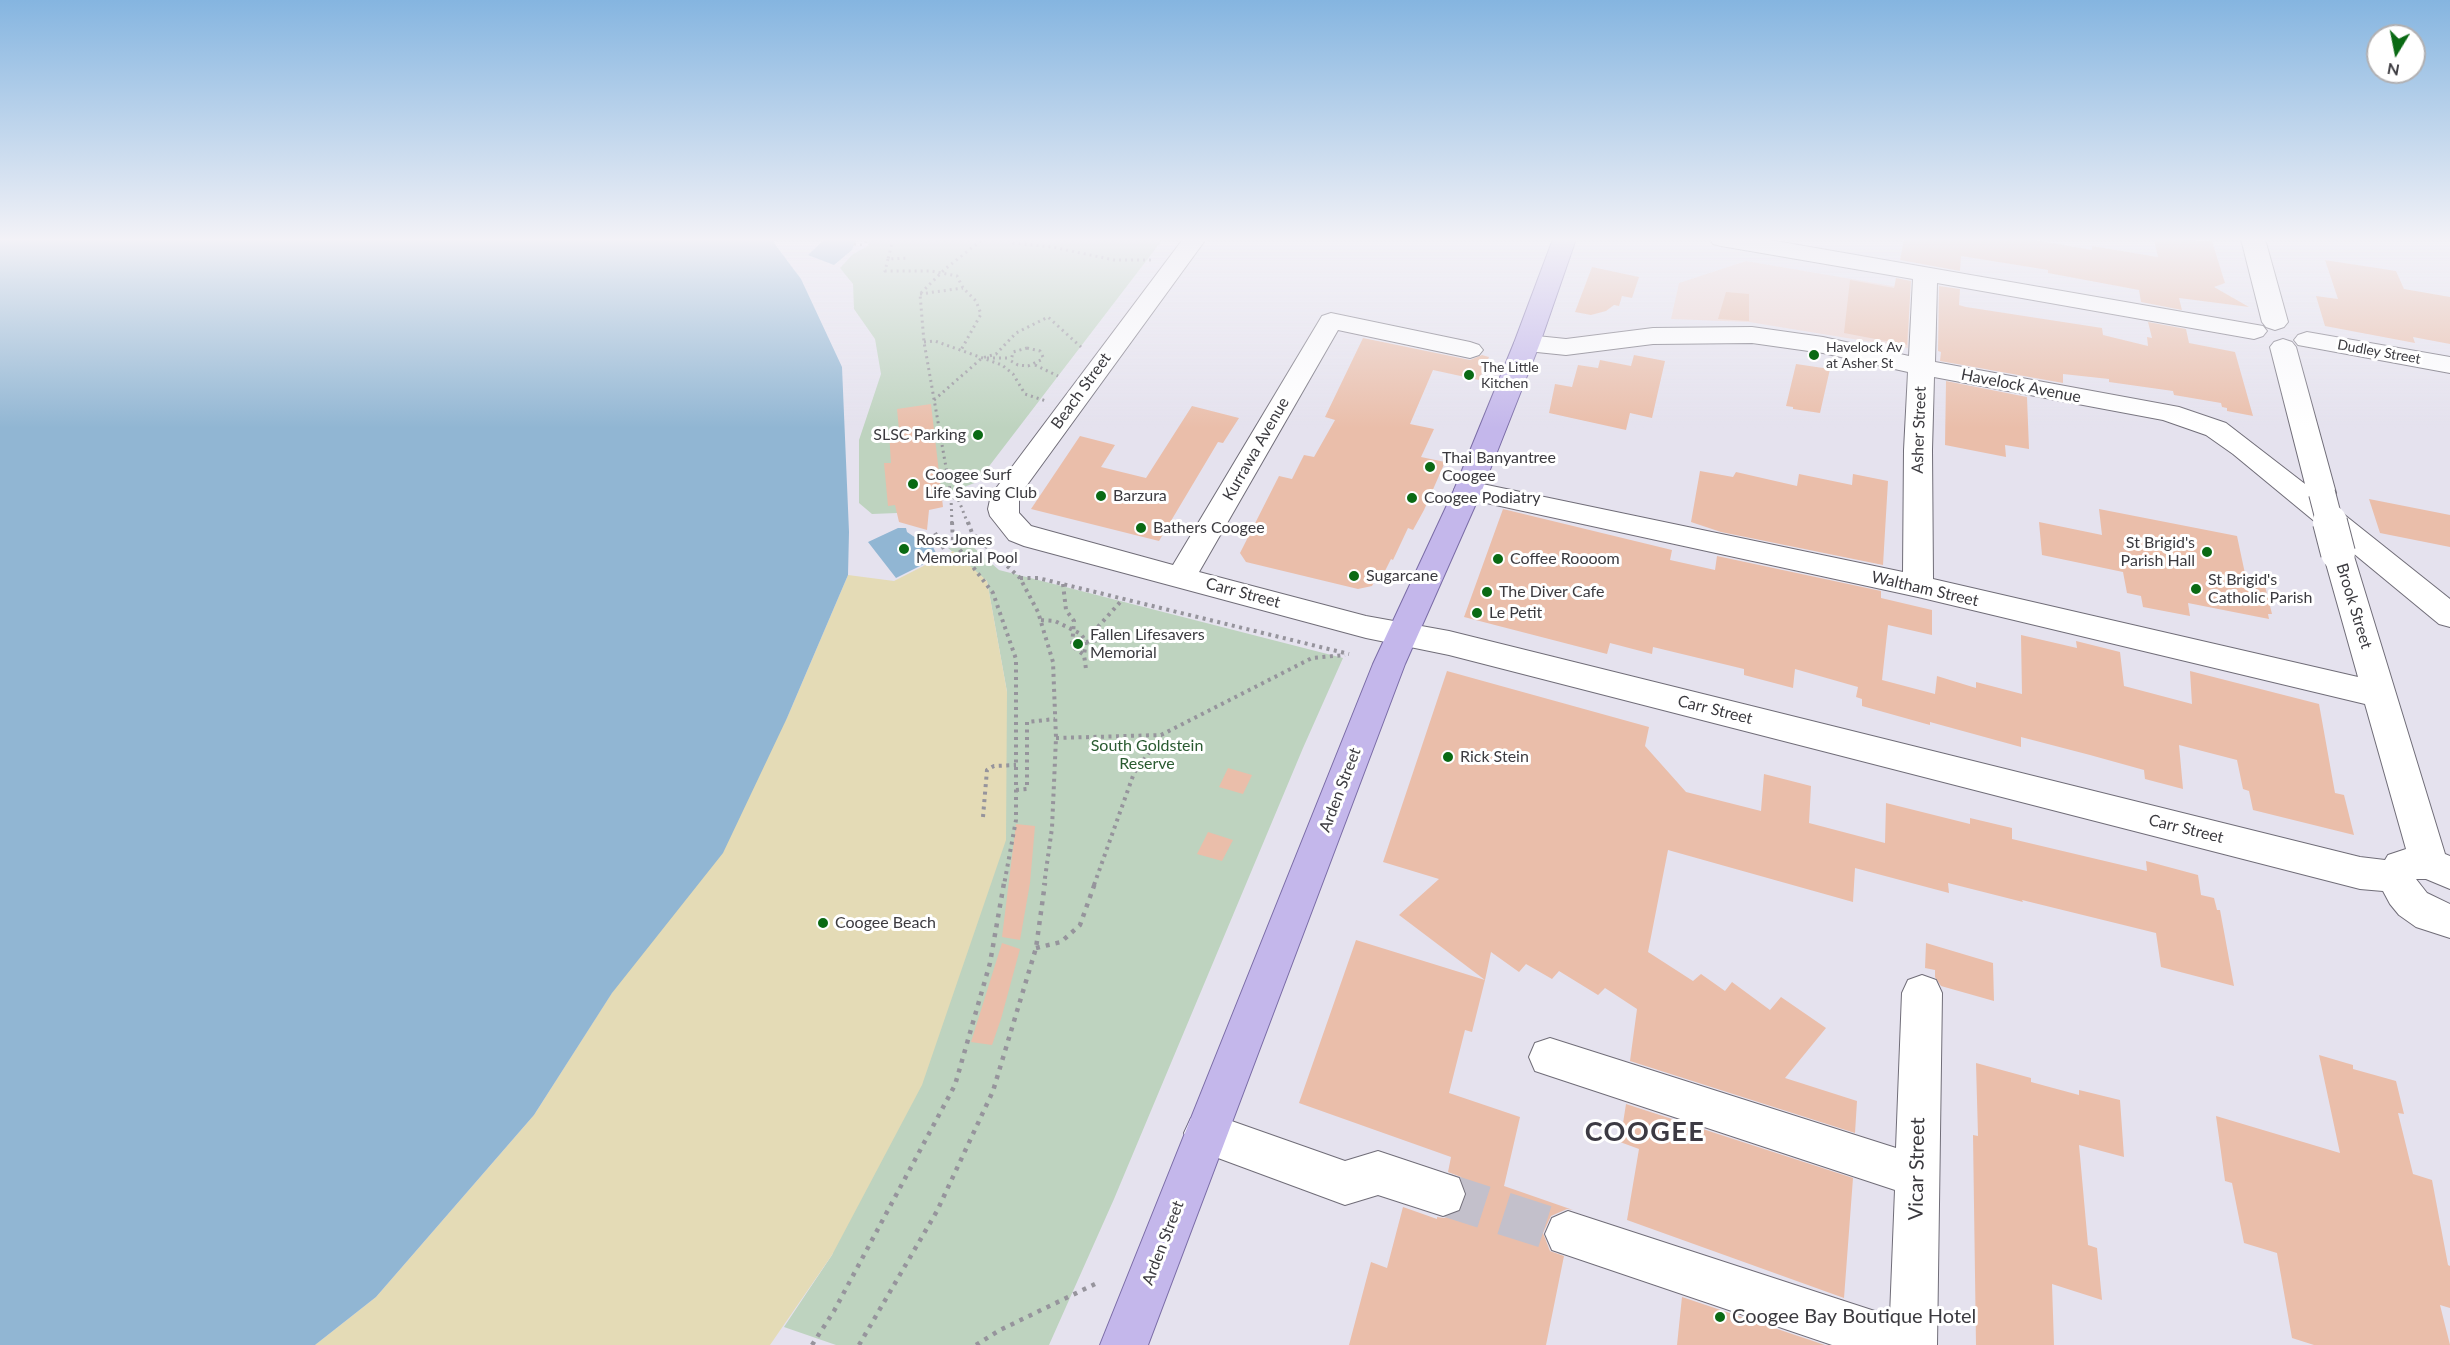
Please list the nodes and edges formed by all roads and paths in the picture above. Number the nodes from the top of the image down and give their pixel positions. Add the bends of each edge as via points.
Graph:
1 (921, 302) edge
2 (976, 302) edge
3 (1147, 302) edge
4 (1542, 302) edge
5 (1924, 302) edge
6 (2087, 302) edge
7 (2271, 302) edge
8 (2280, 335) junction
9 (924, 342) junction
10 (1527, 344) junction
11 (1081, 347) dead end
12 (961, 350) junction
13 (1470, 350) dead end
14 (982, 358) junction
15 (1010, 358) junction
16 (1034, 365) junction
17 (2450, 365) edge
18 (1921, 367) junction
19 (1058, 376) dead end
20 (933, 400) junction
21 (1066, 409) junction
22 (1468, 490) junction
23 (951, 496) junction
24 (935, 533) dead end
25 (1035, 539) joint
26 (944, 549) dead end
27 (1181, 577) junction
28 (1020, 578) junction
29 (1063, 584) junction
30 (1917, 586) junction
31 (1123, 599) junction
32 (2450, 616) edge
33 (1041, 620) junction
34 (1074, 631) junction
35 (1403, 633) junction
36 (1086, 642) junction
37 (1084, 655) junction
38 (1086, 669) dead end
39 (2380, 695) junction
40 (1055, 719) junction
41 (1161, 735) junction
42 (1056, 738) junction
43 (1016, 765) junction
44 (1016, 790) junction
45 (983, 817) dead end
46 (2425, 871) edge
47 (2448, 926) edge
48 (1036, 948) junction
49 (1922, 993) dead end
50 (1550, 1057) dead end
51 (1206, 1133) junction
52 (1917, 1176) junction
53 (1443, 1194) tunnel mouth
54 (1568, 1234) tunnel mouth
55 (1095, 1284) dead end
56 (812, 1345) edge
57 (859, 1345) edge
58 (976, 1345) edge
59 (1124, 1345) edge
60 (1904, 1345) edge
61 (1913, 1345) edge

1 - 9 path
2 - 12 path via 981,314
3 - 21 street, Beach Street
4 - 10 main road, Arden Street
5 - 18 street, Asher Street
6 - 8 street, Dudley Street
7 - 8 street, Brook Street
8 - 17 street, Dudley Street
8 - 39 street, Brook Street, bridge
9 - 12 path via 935,341
9 - 20 path
10 - 18 street, Havelock Avenue via 1566,347 1653,336 1752,335 1823,345
10 - 22 main road, Arden Street
11 - 14 path via 1048,317 1016,333 996,354
12 - 14 path
13 - 27 street, Kurrawa Avenue via 1331,321
14 - 15 path
14 - 20 path
14 - 21 path via 1013,374 1025,394
15 - 16 path via 1018,365
15 - 16 path via 1017,350 1032,348 1043,357
16 - 19 path
18 - 30 street, Asher Street
18 - 32 street, Havelock Avenue via 2169,413 2216,429
20 - 23 path
21 - 25 street, Beach Street via 1005,495 1008,522
22 - 30 street, Waltham Street
22 - 35 main road, Arden Street
23 - 28 path via 959,501 972,533
23 - 43 path via 953,541 993,593 1016,659
24 - 26 path
25 - 27 street, Carr Street
27 - 35 street, Carr Street via 1366,627
28 - 29 path
28 - 33 path
29 - 31 path
29 - 34 path via 1066,610 1074,621
30 - 39 street, Waltham Street
31 - 36 path via 1096,629 1101,640
31 - 41 path via 1349,654 1312,658
33 - 34 path via 1055,621
33 - 40 path via 1053,662
34 - 36 path
34 - 37 path via 1072,646
35 - 46 street, Carr Street via 2361,873
35 - 51 main road, Arden Street
36 - 37 path
37 - 38 path
39 - 46 street, Brook Street
40 - 42 path
40 - 44 path via 1027,722 1027,789
41 - 42 path
41 - 48 path via 1134,773 1080,925 1061,942
42 - 48 path via 1052,828
43 - 44 path
43 - 45 path via 987,770
44 - 56 path via 1016,820 990,963 955,1085
46 - 47 street, Brook Street via 2403,893
48 - 57 path via 993,1091 937,1212
49 - 52 street, Vicar Street
50 - 52 street
51 - 53 street via 1345,1183 1378,1173
51 - 59 main road, Arden Street
52 - 61 street, Vicar Street
54 - 60 street
55 - 58 path

